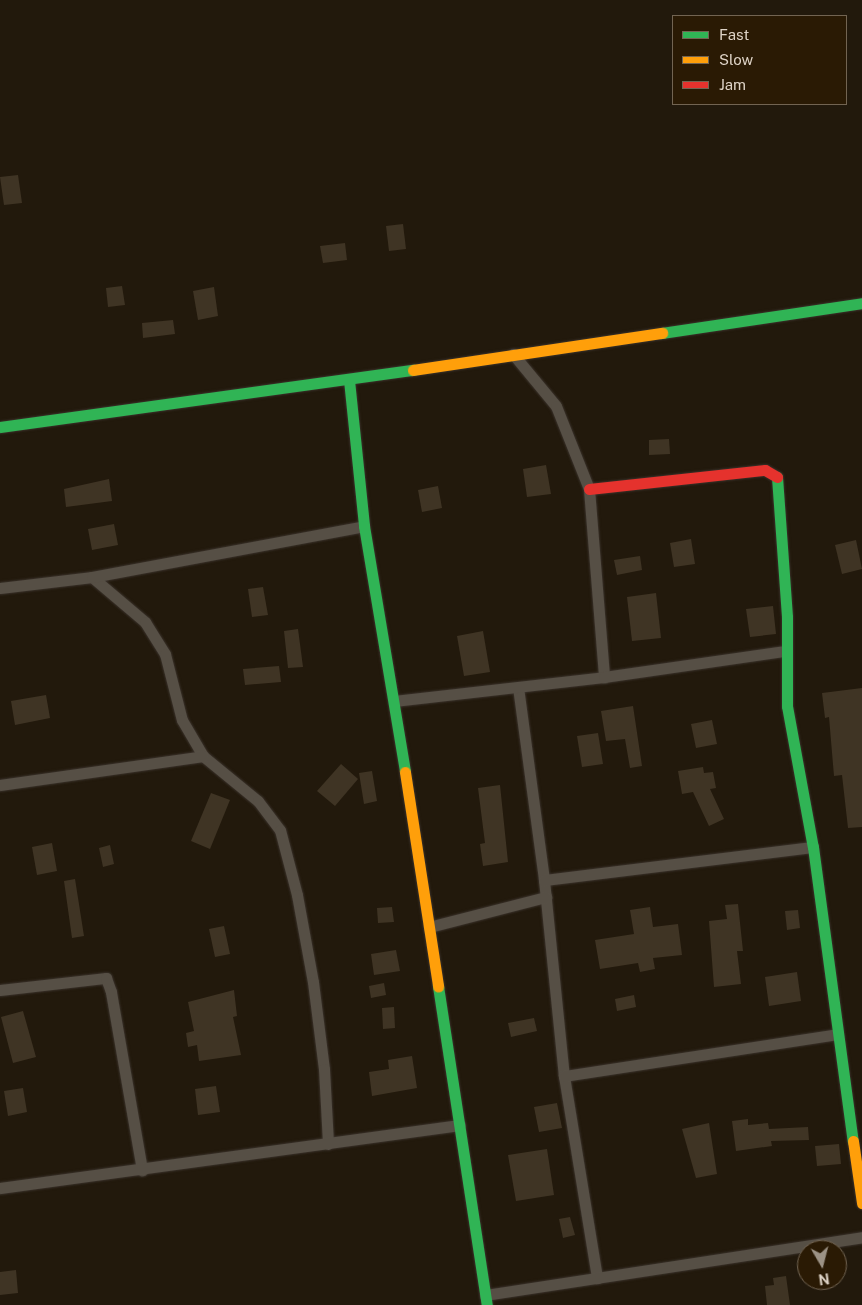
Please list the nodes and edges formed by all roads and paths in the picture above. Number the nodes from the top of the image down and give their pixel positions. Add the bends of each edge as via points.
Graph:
1 (862, 303) edge
2 (513, 354) junction
3 (349, 380) junction
4 (0, 427) edge
5 (590, 489) junction
6 (364, 526) junction
7 (92, 577) junction
8 (0, 588) edge
9 (785, 651) junction
10 (604, 677) junction
11 (518, 687) junction
12 (394, 701) junction
13 (203, 756) junction
14 (0, 784) edge
15 (813, 847) junction
16 (544, 880) junction
17 (546, 897) junction
18 (429, 928) junction
19 (0, 990) edge
20 (838, 1034) junction
21 (564, 1076) junction
22 (460, 1125) junction
23 (328, 1144) junction
24 (142, 1170) junction
25 (0, 1188) edge
26 (862, 1203) edge
27 (862, 1237) edge
28 (597, 1278) junction
29 (486, 1300) edge

1 - 2 street
2 - 3 street
2 - 5 street via 556,406
3 - 4 street
3 - 6 street
5 - 9 street via 765,470 775,474 780,487
5 - 10 street
6 - 7 street
6 - 12 street
7 - 8 street
7 - 13 street via 145,622 165,654 182,720
9 - 10 street
9 - 15 street via 789,723
10 - 11 street
11 - 12 street
11 - 16 street
12 - 18 street
13 - 14 street
13 - 23 street via 271,814 286,845 313,982 324,1069
15 - 16 street
15 - 20 street
16 - 17 street
17 - 18 street
17 - 21 street
18 - 22 street
19 - 24 street via 106,978
20 - 21 street
20 - 26 street
21 - 28 street
22 - 23 street
22 - 29 street
23 - 24 street
24 - 25 street
27 - 28 street
28 - 29 street

